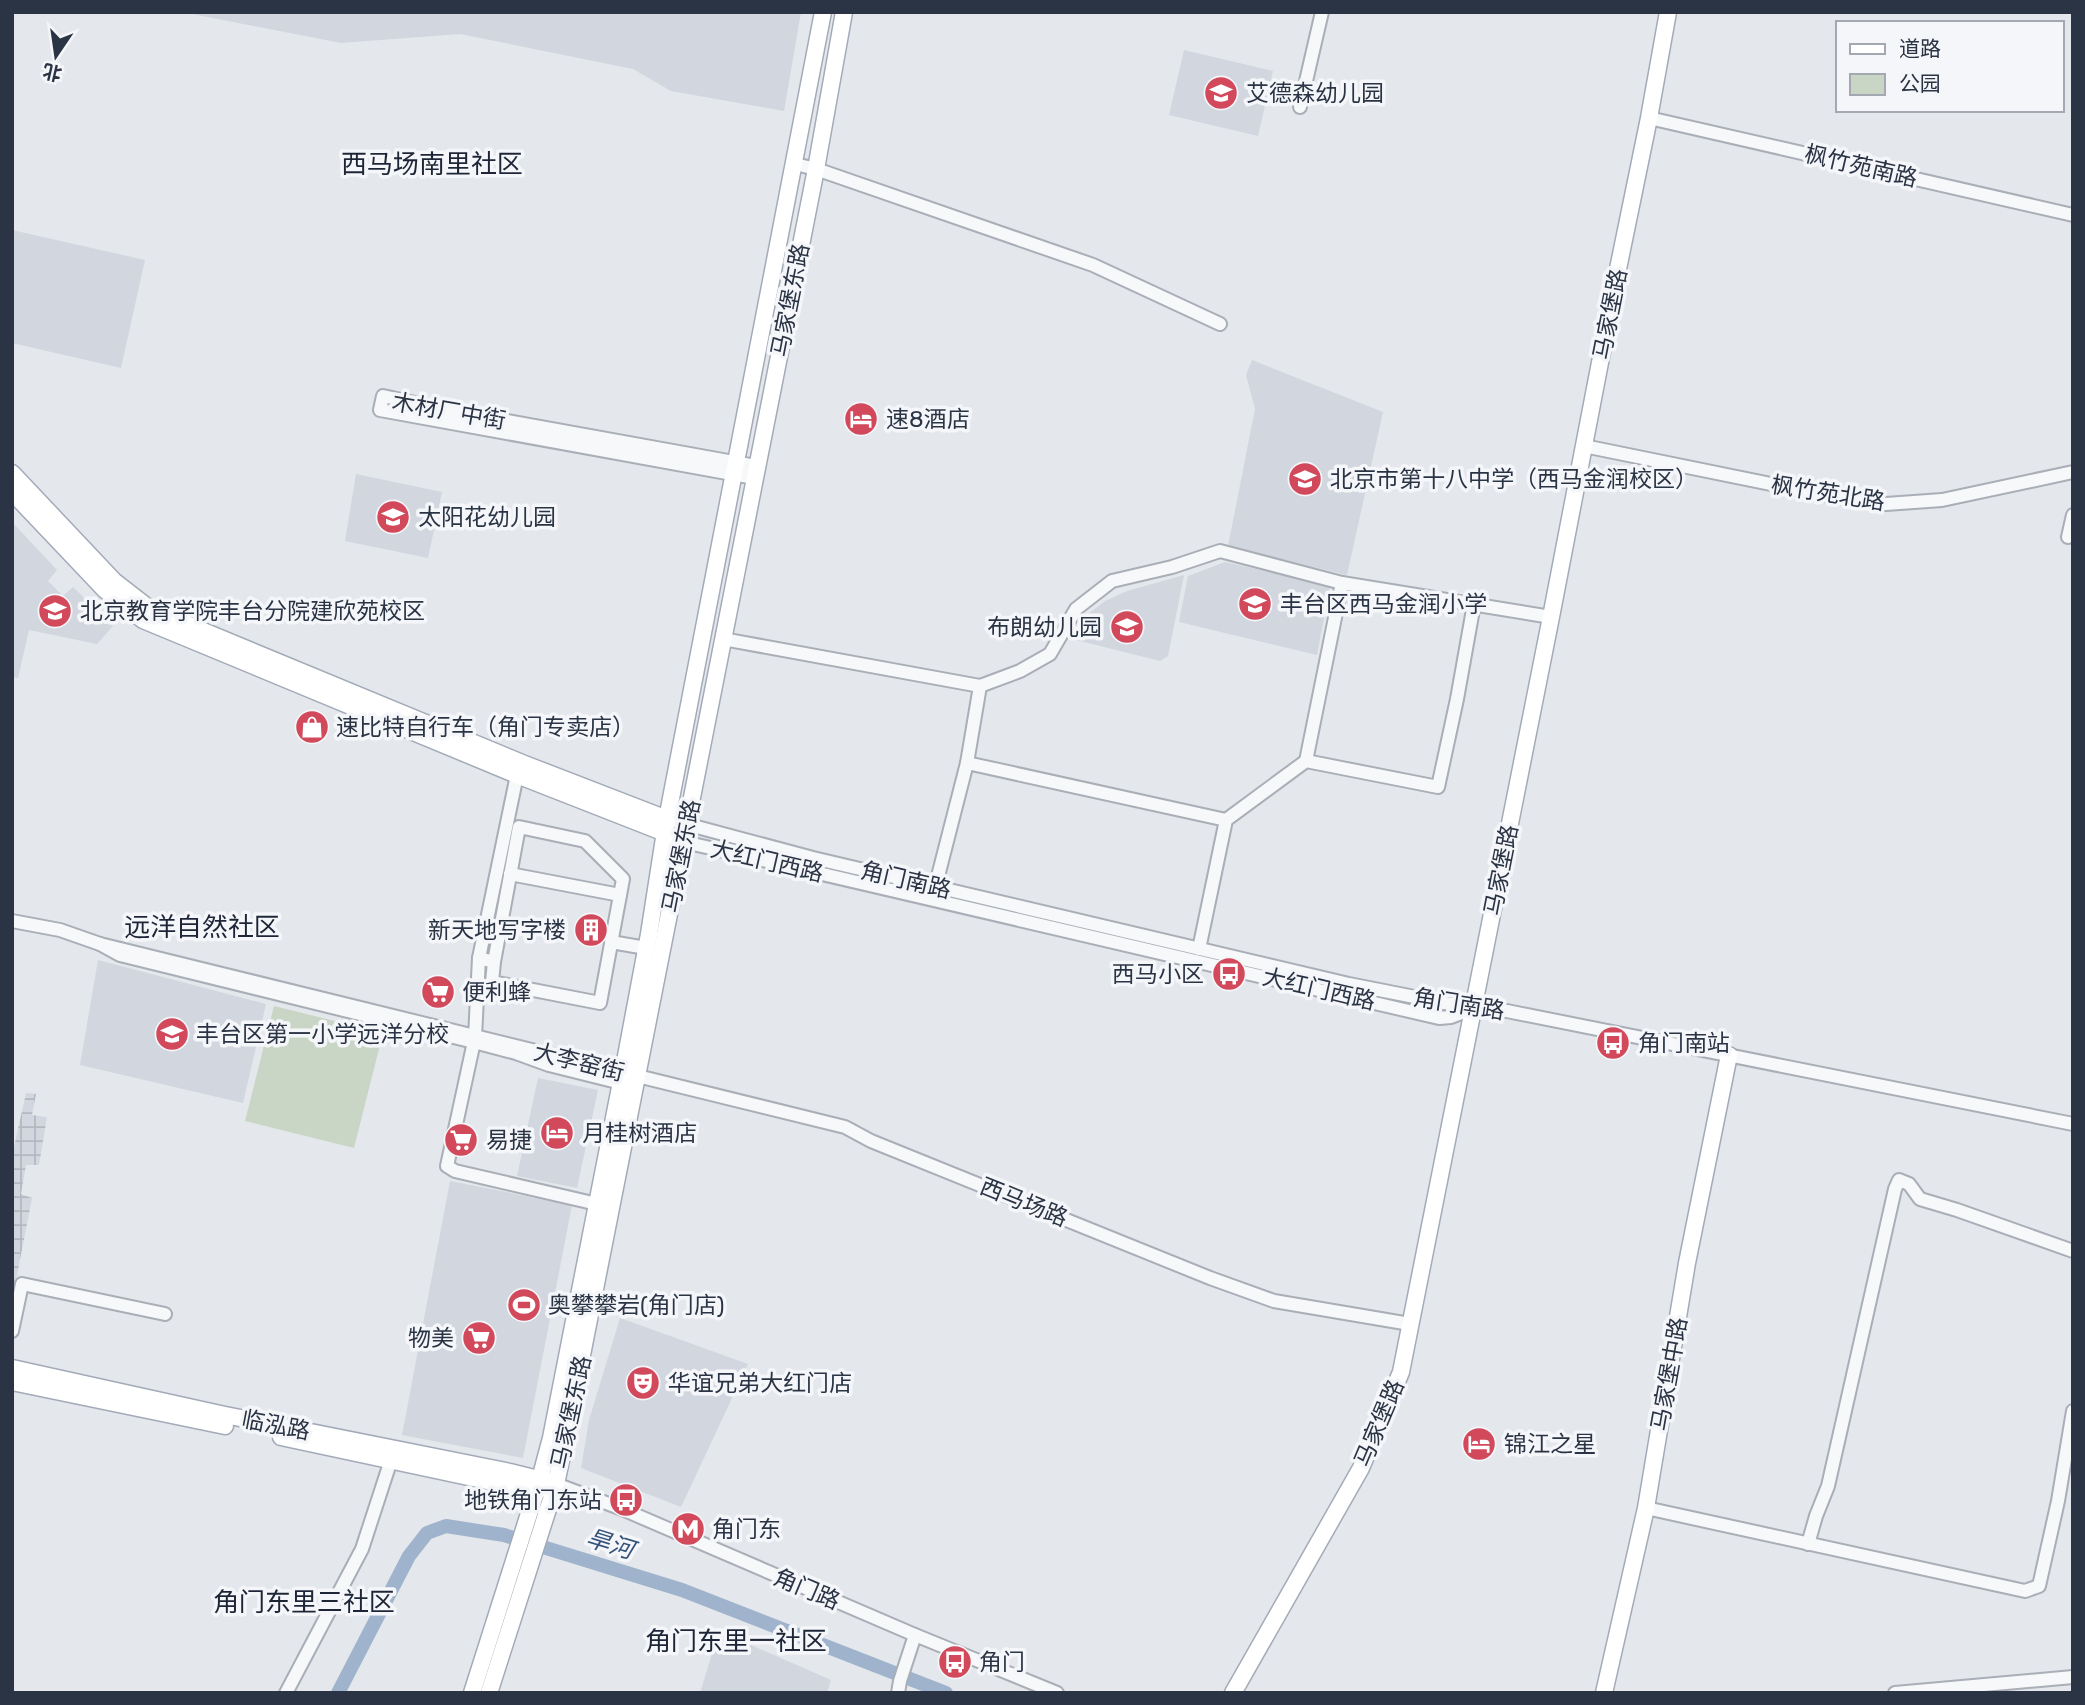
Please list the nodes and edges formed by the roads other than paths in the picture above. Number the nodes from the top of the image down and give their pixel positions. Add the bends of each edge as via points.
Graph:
1 (823, 12) edge
2 (845, 12) edge
3 (1322, 12) edge
4 (1668, 12) edge
5 (1300, 107) dead end
6 (1649, 118) junction
7 (795, 163) junction
8 (816, 169) junction
9 (2073, 215) edge
10 (1220, 324) dead end
11 (1584, 446) junction
12 (736, 469) junction
13 (755, 472) junction
14 (2073, 472) edge
15 (12, 474) edge
16 (12, 492) edge
17 (2073, 515) edge
18 (2068, 537) dead end
19 (1342, 583) junction
20 (1474, 604) junction
21 (1551, 617) junction
22 (723, 639) junction
23 (979, 686) junction
24 (1306, 761) junction
25 (967, 762) junction
26 (517, 775) junction
27 (1226, 820) junction
28 (687, 825) junction
29 (666, 826) junction
30 (684, 842) junction
31 (510, 874) junction
32 (935, 887) junction
33 (620, 895) junction
34 (12, 921) edge
35 (611, 942) junction
36 (646, 948) junction
37 (1199, 949) junction
38 (479, 958) junction
39 (495, 962) junction
40 (1474, 1008) junction
41 (475, 1039) junction
42 (1728, 1055) junction
43 (627, 1077) junction
44 (2073, 1124) edge
45 (597, 1204) junction
46 (2073, 1251) edge
47 (165, 1314) dead end
48 (1410, 1324) junction
49 (12, 1331) edge
50 (12, 1368) edge
51 (12, 1382) edge
52 (2073, 1411) edge
53 (391, 1460) junction
54 (544, 1484) junction
55 (1646, 1508) junction
56 (1808, 1544) junction
57 (915, 1636) junction
58 (2073, 1677) edge
59 (899, 1687) edge
60 (1035, 1689) edge
61 (286, 1693) edge
62 (472, 1693) edge
63 (489, 1693) edge
64 (1058, 1693) edge
65 (1233, 1693) edge
66 (1604, 1693) edge
67 (1895, 1693) edge

1 - 7 main road, 马家堡东路
2 - 8 main road, 马家堡东路
3 - 5 street
4 - 6 main road, 马家堡路
6 - 9 street, 枫竹苑南路
6 - 11 main road, 马家堡路
7 - 8 street
7 - 12 main road, 马家堡东路
8 - 10 street via 1093,265
8 - 13 main road, 马家堡东路
11 - 14 street, 枫竹苑北路 via 1886,504 1942,500
11 - 21 main road, 马家堡路
12 - 12 street, 木材厂中街 via 383,396 380,410
12 - 13 street, 木材厂中街
12 - 29 main road, 马家堡东路
13 - 22 main road, 马家堡东路
15 - 29 main road, 大红门西路 via 114,581 150,609
16 - 26 main road, 大红门西路 via 105,590 144,620
17 - 18 street
19 - 20 street
19 - 23 street via 1220,551 1112,581 1076,609 1050,654
19 - 24 street
20 - 21 street
20 - 24 street via 1438,787
21 - 40 main road, 马家堡路
22 - 23 street
22 - 28 main road, 马家堡东路
23 - 25 street
24 - 27 street
25 - 27 street
25 - 32 street
26 - 29 main road, 大红门西路
26 - 38 street
27 - 37 street
28 - 29 street, 大红门西路
28 - 30 main road, 马家堡东路
28 - 32 street, 角门南路
29 - 30 street, 大红门西路
29 - 36 main road, 马家堡东路
30 - 40 street, 大红门西路 via 1439,1018
30 - 43 main road, 马家堡东路
31 - 33 street
31 - 33 street via 519,827 585,841 622,879
31 - 39 street
32 - 37 street, 角门南路
33 - 35 street
34 - 41 street, 大李窑街
35 - 36 street
35 - 39 street via 600,1003 492,982
36 - 43 main road, 马家堡东路
37 - 40 street, 角门南路
38 - 39 street
38 - 41 street
40 - 42 street, 角门南路
40 - 48 main road, 马家堡路
41 - 43 street, 大李窑街
41 - 45 street via 447,1166
42 - 44 street, 角门南路
42 - 55 main road, 马家堡中路
43 - 45 main road, 马家堡东路
43 - 48 street, 西马场路 via 845,1127 1274,1301
43 - 54 main road, 马家堡东路
45 - 54 main road, 马家堡东路
46 - 56 street via 1920,1199 1909,1184 1899,1180 1830,1478
47 - 49 street via 22,1284
48 - 65 main road, 马家堡路 via 1401,1373 1361,1468
50 - 54 main road, 临泓路
51 - 53 main road, 临泓路
52 - 56 street via 2039,1586 2025,1591
53 - 54 main road, 临泓路
53 - 61 street via 362,1549
54 - 57 street, 角门路 via 630,1512
54 - 62 main road, 马家堡东路 via 528,1513
54 - 63 main road, 马家堡东路 via 545,1517
55 - 56 street
55 - 66 main road, 马家堡中路
57 - 59 street
57 - 60 street, 角门路
58 - 67 street
60 - 64 street, 角门路

